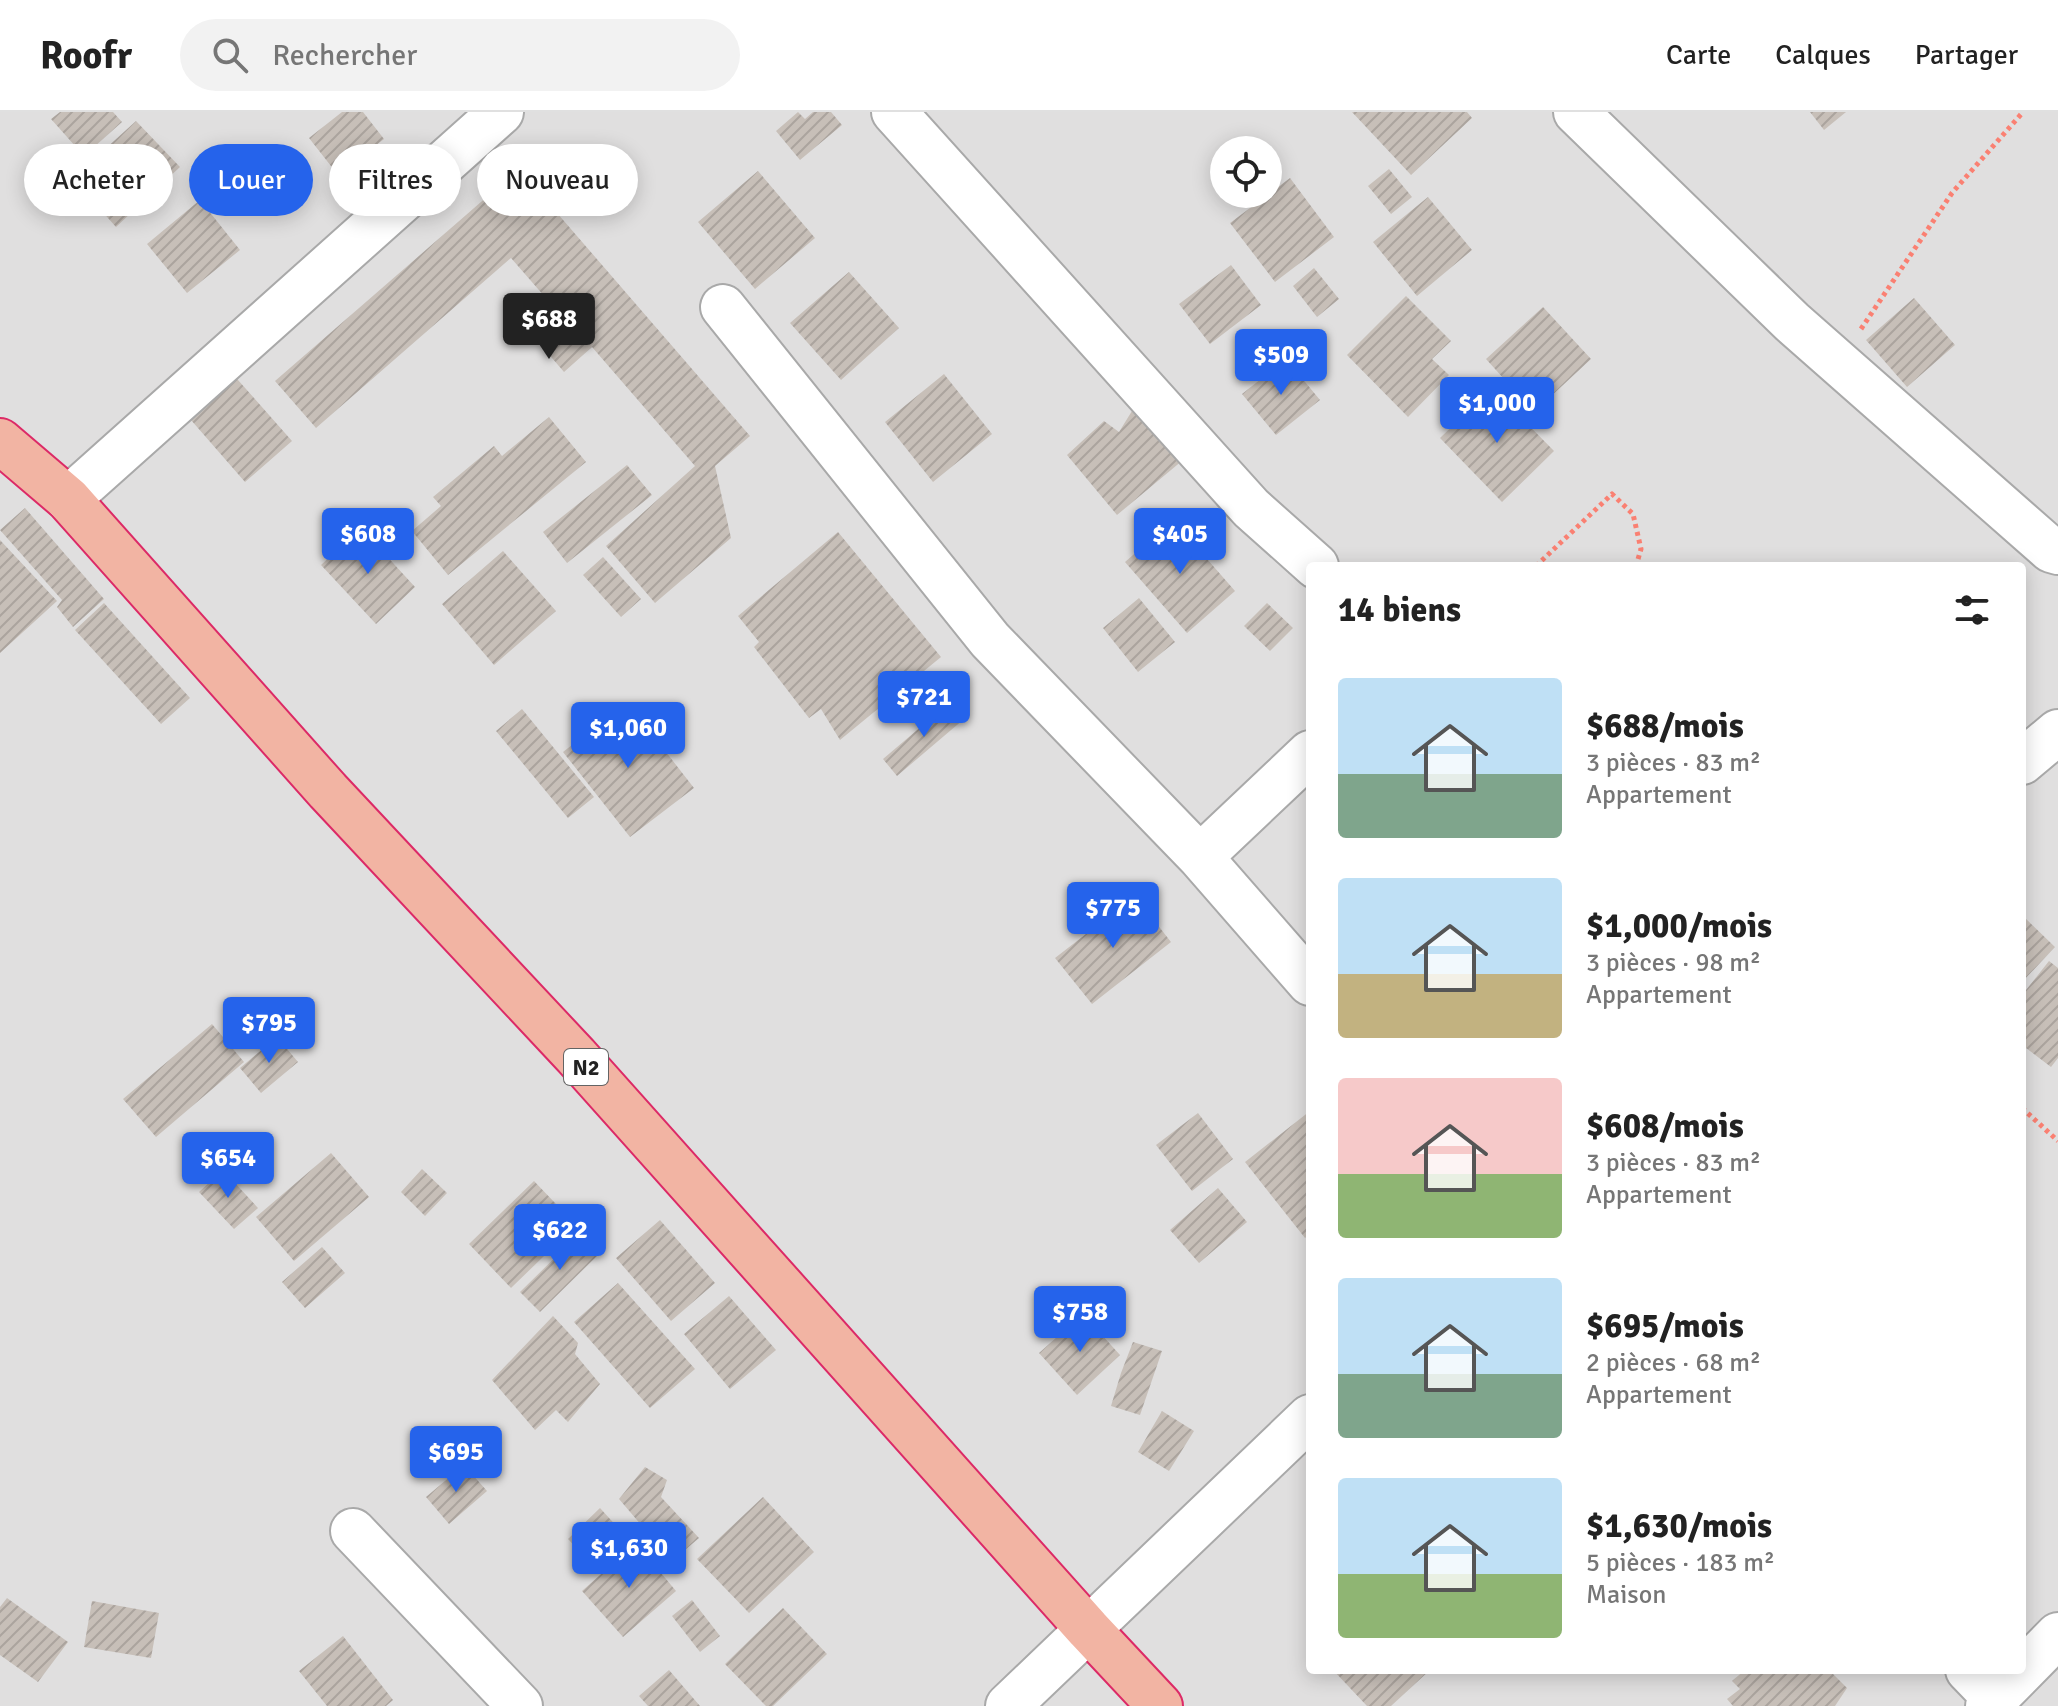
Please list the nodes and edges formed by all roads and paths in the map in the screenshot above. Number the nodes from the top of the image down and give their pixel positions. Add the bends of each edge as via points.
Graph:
1 (501, 112) edge
2 (894, 112) edge
3 (1576, 112) edge
4 (2023, 112) edge
5 (723, 307) dead end
6 (1839, 363) junction
7 (0, 441) edge
8 (68, 499) junction
9 (2058, 552) edge
10 (1312, 562) edge
11 (1540, 562) edge
12 (1637, 562) edge
13 (2026, 724) edge
14 (2058, 730) edge
15 (1306, 757) edge
16 (2026, 758) edge
17 (1200, 857) junction
18 (1306, 978) edge
19 (2026, 1112) edge
20 (2058, 1141) edge
21 (1306, 1421) edge
22 (353, 1531) dead end
23 (1088, 1629) junction
24 (2058, 1635) edge
25 (2026, 1660) edge
26 (2007, 1674) edge
27 (1984, 1692) edge
28 (520, 1706) edge
29 (1008, 1706) edge
30 (1160, 1706) edge

1 - 8 street
2 - 10 street via 1251,508
3 - 6 street
4 - 6 path via 1952,193
5 - 17 street via 990,640
6 - 9 street
7 - 8 highway, N2
8 - 23 highway, N2
11 - 12 path via 1612,494 1633,514 1641,549
13 - 14 street
14 - 16 street
15 - 17 street
17 - 18 street
19 - 20 path
21 - 23 street
22 - 28 street
23 - 29 street
23 - 30 highway, N2
24 - 25 street
26 - 27 street

